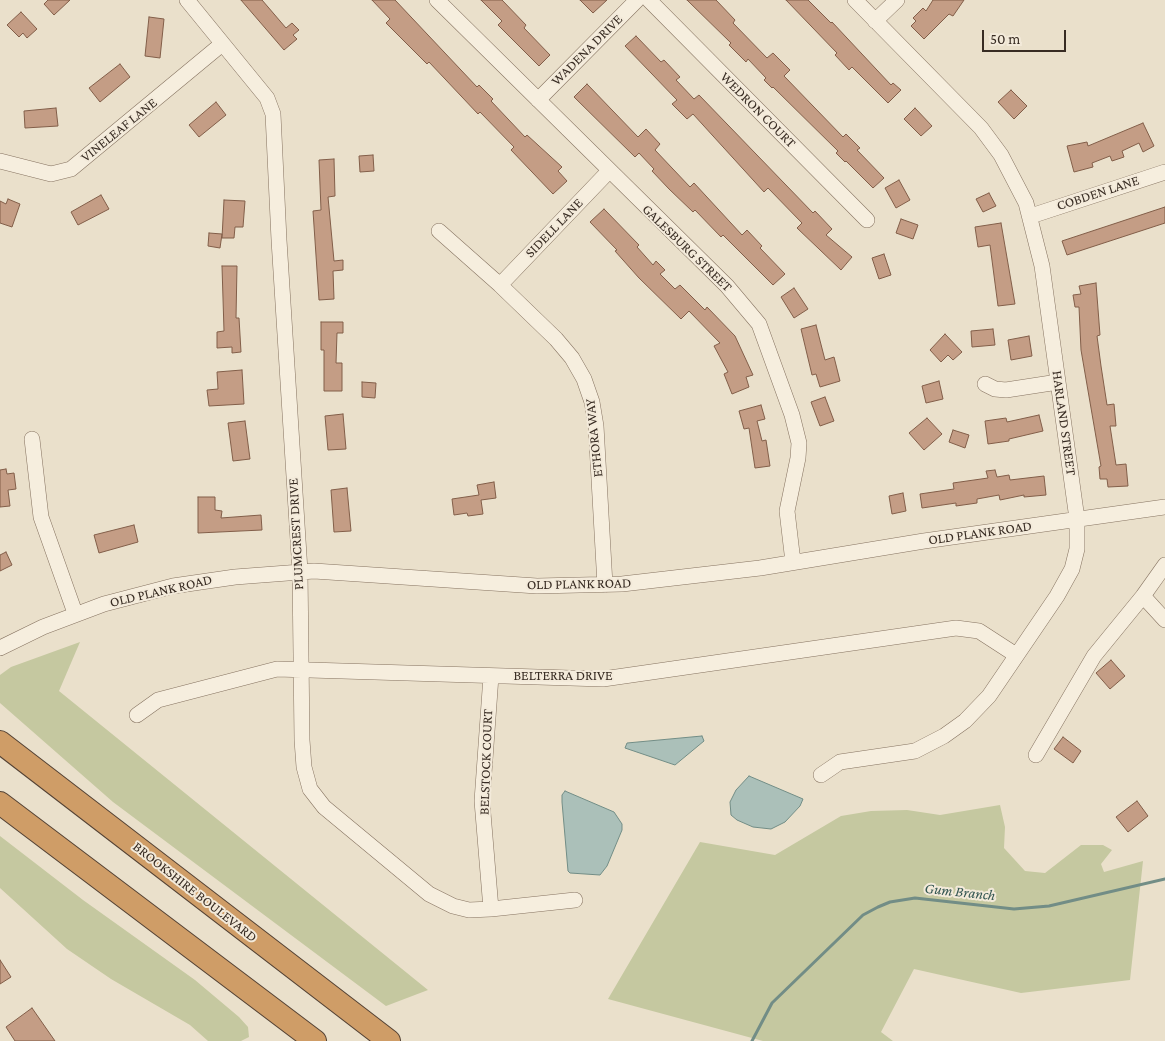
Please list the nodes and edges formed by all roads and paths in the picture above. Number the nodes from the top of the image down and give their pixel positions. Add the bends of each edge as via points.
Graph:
1 (187, 0) edge
2 (437, 0) edge
3 (637, 0) edge
4 (649, 0) edge
5 (854, 0) edge
6 (897, 0) edge
7 (875, 21) junction
8 (222, 44) junction
9 (538, 100) junction
10 (0, 161) edge
11 (609, 171) junction
12 (1165, 172) edge
13 (1031, 216) junction
14 (868, 220) dead end
15 (439, 231) dead end
16 (500, 285) junction
17 (1058, 382) junction
18 (985, 384) dead end
19 (32, 439) dead end
20 (1165, 507) edge
21 (1077, 519) junction
22 (793, 562) junction
23 (1165, 565) edge
24 (300, 571) junction
25 (606, 585) junction
26 (1143, 596) junction
27 (75, 613) junction
28 (1165, 620) edge
29 (0, 648) edge
30 (1016, 655) junction
31 (299, 668) junction
32 (491, 676) junction
33 (138, 715) dead end
34 (0, 742) edge
35 (1036, 756) dead end
36 (0, 759) edge
37 (820, 775) dead end
38 (0, 803) edge
39 (87, 809) junction
40 (575, 900) dead end
41 (491, 909) junction
42 (315, 1041) edge
43 (389, 1041) edge

1 - 8 street, PLUMCREST DRIVE
2 - 9 street, GALESBURG STREET
3 - 9 street, WADENA DRIVE
4 - 14 street, WEDRON COURT
5 - 7 street, HARLAND STREET
6 - 7 street
7 - 13 street, HARLAND STREET via 993,143 1010,169
8 - 10 street, VINELEAF LANE via 71,168 51,174
8 - 24 street, PLUMCREST DRIVE via 267,98 273,114
9 - 11 street, GALESBURG STREET
11 - 16 street, SIDELL LANE
11 - 22 street, GALESBURG STREET via 727,286 759,324 790,407 798,443 797,467 787,511
12 - 13 street, COBDEN LANE
13 - 17 street, HARLAND STREET via 1042,266
15 - 16 street, ETHORA WAY
16 - 25 street, ETHORA WAY via 564,348 588,391 596,426
17 - 18 street via 1006,390
17 - 21 street, HARLAND STREET
19 - 27 street via 41,517
20 - 21 street, OLD PLANK ROAD
21 - 22 street, OLD PLANK ROAD
21 - 30 street, HARLAND STREET via 1077,549 1072,569
22 - 25 street, OLD PLANK ROAD via 705,576
23 - 26 street
24 - 25 street, OLD PLANK ROAD via 537,586
24 - 27 street, OLD PLANK ROAD via 173,586
24 - 31 street, PLUMCREST DRIVE
26 - 28 street
26 - 35 street via 1094,656
27 - 29 street, OLD PLANK ROAD
30 - 32 street, BELTERRA DRIVE via 979,631 956,628 603,679
30 - 37 street, HARLAND STREET via 989,696 965,721 944,736 915,751 840,762
31 - 32 street, BELTERRA DRIVE
31 - 33 street, BELTERRA DRIVE via 277,669 158,700
31 - 41 street, PLUMCREST DRIVE via 304,767 310,789 324,807 429,894 469,910
32 - 41 street, BELSTOCK COURT via 482,801
34 - 39 highway, BROOKSHIRE BOULEVARD
36 - 39 highway via 66,808
38 - 42 highway
39 - 43 highway, BROOKSHIRE BOULEVARD
40 - 41 street, PLUMCREST DRIVE

